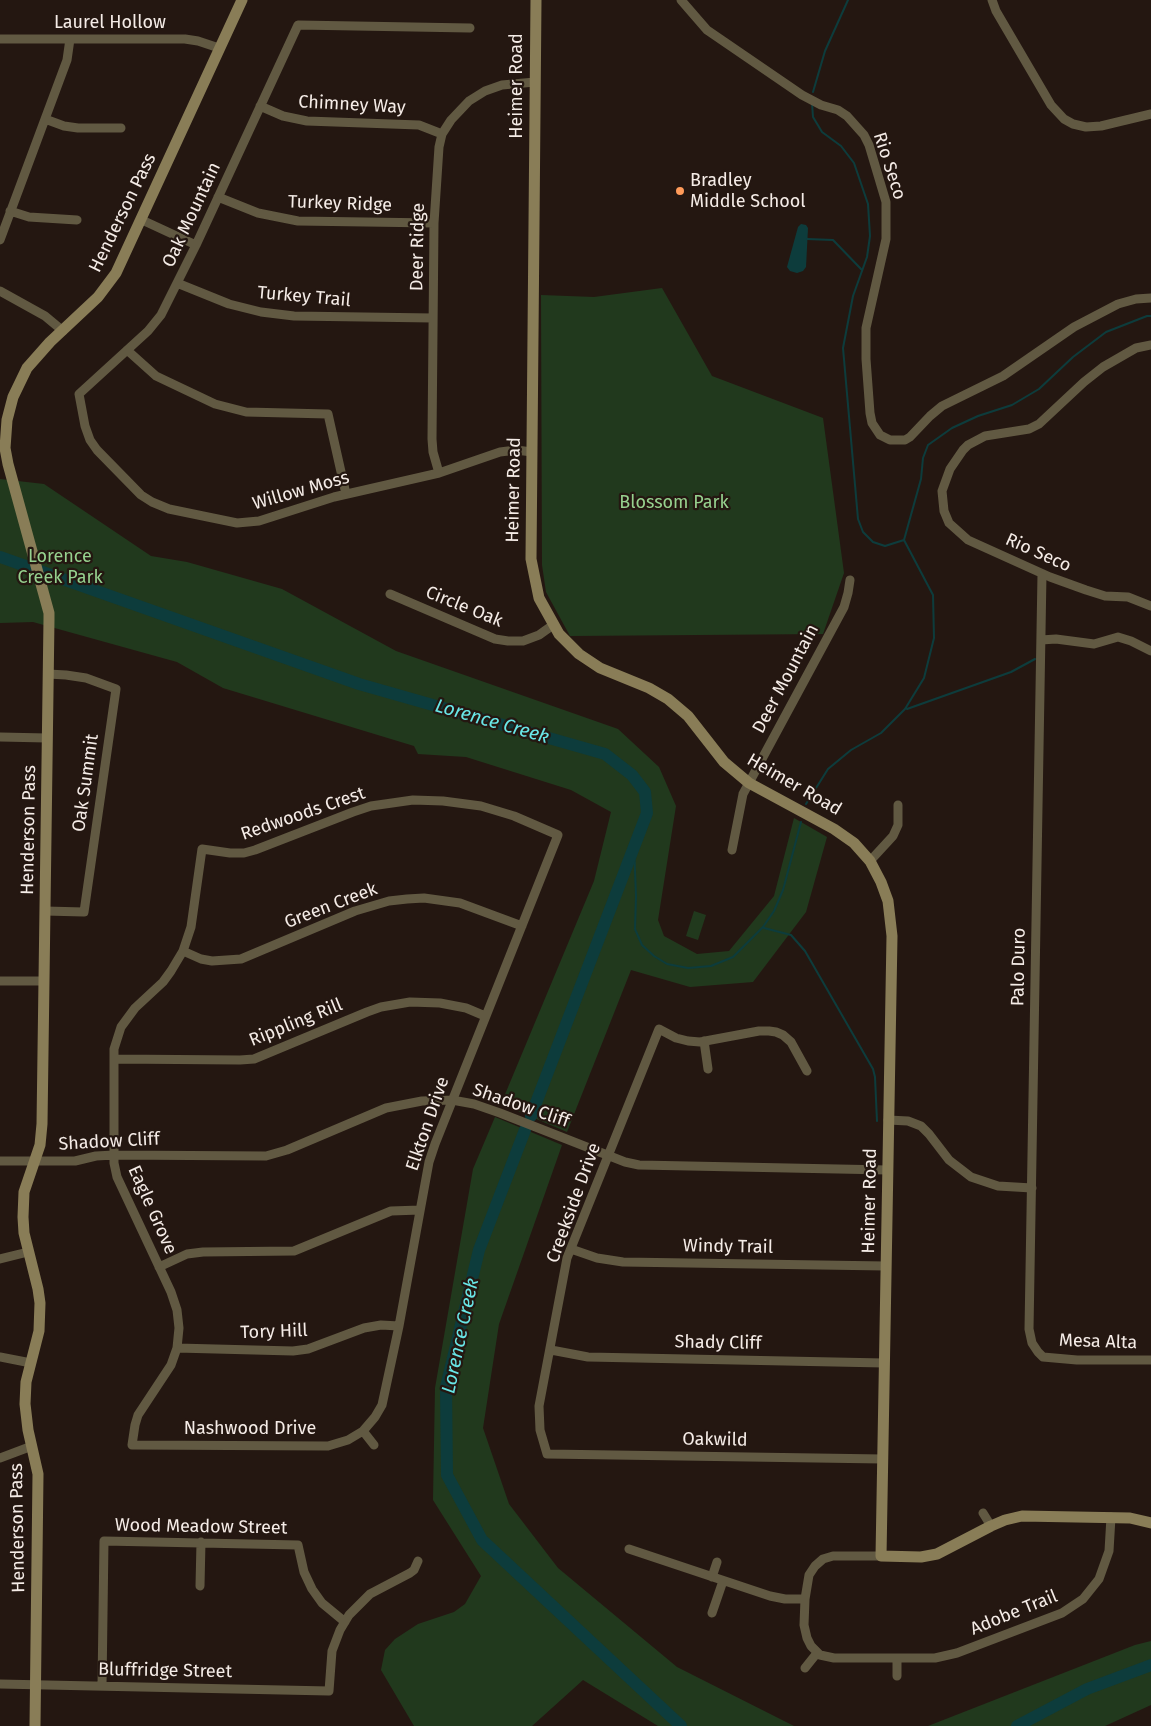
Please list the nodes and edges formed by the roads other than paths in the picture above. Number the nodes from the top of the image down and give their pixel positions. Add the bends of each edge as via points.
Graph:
1 (242, 0) edge
2 (536, 0) edge
3 (681, 0) edge
4 (992, 0) edge
5 (470, 28) dead end
6 (0, 39) edge
7 (70, 39) junction
8 (219, 48) junction
9 (535, 82) junction
10 (260, 106) junction
11 (1151, 114) edge
12 (45, 119) junction
13 (121, 128) dead end
14 (442, 134) junction
15 (218, 197) junction
16 (10, 211) junction
17 (77, 220) dead end
18 (142, 220) junction
19 (434, 223) junction
20 (0, 240) edge
21 (196, 244) junction
22 (177, 283) junction
23 (0, 290) edge
24 (1151, 298) edge
25 (433, 318) junction
26 (63, 331) junction
27 (1151, 346) edge
28 (127, 350) junction
29 (79, 394) joint
30 (532, 452) junction
31 (439, 473) junction
32 (346, 494) junction
33 (1042, 574) junction
34 (850, 580) dead end
35 (390, 594) dead end
36 (1151, 606) edge
37 (553, 625) junction
38 (1041, 640) junction
39 (1151, 651) edge
40 (48, 674) junction
41 (0, 737) edge
42 (47, 738) junction
43 (749, 783) junction
44 (898, 805) dead end
45 (558, 835) joint
46 (202, 849) joint
47 (732, 850) dead end
48 (870, 861) junction
49 (45, 911) junction
50 (522, 926) junction
51 (183, 951) junction
52 (0, 981) edge
53 (44, 981) junction
54 (485, 1016) junction
55 (704, 1041) junction
56 (114, 1059) junction
57 (708, 1069) dead end
58 (807, 1071) dead end
59 (452, 1100) junction
60 (888, 1120) junction
61 (114, 1155) junction
62 (608, 1155) junction
63 (0, 1161) edge
64 (33, 1161) junction
65 (888, 1170) junction
66 (1032, 1188) junction
67 (420, 1210) junction
68 (571, 1248) junction
69 (28, 1252) junction
70 (0, 1259) edge
71 (159, 1266) junction
72 (886, 1266) junction
73 (399, 1326) junction
74 (177, 1348) junction
75 (551, 1350) junction
76 (1043, 1356) joint
77 (0, 1357) edge
78 (1151, 1360) edge
79 (31, 1362) junction
80 (884, 1362) junction
81 (363, 1431) junction
82 (132, 1445) joint
83 (374, 1445) dead end
84 (32, 1446) junction
85 (547, 1454) joint
86 (0, 1458) edge
87 (883, 1459) junction
88 (983, 1513) dead end
89 (1111, 1517) junction
90 (1151, 1523) edge
91 (990, 1526) junction
92 (201, 1542) junction
93 (629, 1549) dead end
94 (881, 1556) junction
95 (418, 1561) dead end
96 (717, 1562) dead end
97 (712, 1577) junction
98 (723, 1581) junction
99 (200, 1586) dead end
100 (805, 1599) junction
101 (712, 1613) dead end
102 (345, 1622) junction
103 (817, 1652) junction
104 (897, 1659) junction
105 (805, 1668) dead end
106 (897, 1676) dead end
107 (0, 1684) edge
108 (36, 1685) junction
109 (102, 1686) junction
110 (35, 1726) edge

1 - 8 street, Henderson Pass
2 - 9 street, Heimer Road
3 - 24 street, Rio Seco via 707,30 802,95 838,110 854,122 869,145 886,202 887,220 886,239 866,328 870,412 872,423 880,435 890,440 905,440 942,406 1003,376 1062,334 1118,304
4 - 11 street via 1051,105 1064,119 1094,127
5 - 10 street, Oak Mountain via 298,25
6 - 7 street, Laurel Hollow
7 - 8 street, Laurel Hollow via 185,39
7 - 12 street via 67,60
8 - 18 street, Henderson Pass
9 - 14 street, Deer Ridge via 502,85 477,95 456,113
9 - 30 street, Heimer Road
10 - 14 street, Chimney Way via 283,116 307,121 419,125
10 - 15 street, Oak Mountain
12 - 13 street via 78,128
12 - 16 street
14 - 19 street, Deer Ridge via 437,156
15 - 19 street, Turkey Ridge via 258,213 298,221
15 - 21 street, Oak Mountain
16 - 17 street via 36,218
16 - 20 street
18 - 21 street
18 - 26 street, Henderson Pass via 108,286
19 - 25 street, Deer Ridge
21 - 22 street, Oak Mountain
22 - 25 street, Turkey Trail via 229,304 261,312 294,316
22 - 28 street, Oak Mountain via 157,321
23 - 26 street
25 - 31 street, Deer Ridge via 432,439
26 - 40 street, Henderson Pass via 27,368 17,386 7,420 5,448 49,612
27 - 33 street, Rio Seco via 1136,348 1103,367 1039,424 1029,429 985,436 968,445 950,469 942,491 949,523 963,536
28 - 29 street, Oak Mountain
28 - 32 street via 156,376 215,404 246,412 328,414
29 - 32 street, Willow Moss via 85,426 97,450 141,495 169,509 252,523
30 - 31 street, Willow Moss via 500,452
30 - 37 street, Heimer Road via 530,559 539,598
31 - 32 street, Willow Moss
33 - 36 street, Rio Seco via 1096,594 1128,597
33 - 38 street, Palo Duro
34 - 43 street, Deer Mountain via 844,607
35 - 37 street, Circle Oak via 495,639 523,641
37 - 43 street, Heimer Road via 579,654 600,668 649,688 673,703 688,716 724,762
38 - 39 street via 1094,644 1118,638
38 - 66 street, Palo Duro
40 - 42 street, Henderson Pass
40 - 49 street, Oak Summit via 86,678 116,689 84,912
41 - 42 street
42 - 49 street, Henderson Pass
43 - 47 street, Deer Mountain via 740,805
43 - 48 street, Heimer Road via 834,829 854,843
44 - 48 street via 898,825 893,836
45 - 46 street, Redwoods Crest via 481,806 413,800 371,806 244,853
45 - 50 street, Elkton Drive
46 - 51 street, Eagle Grove via 191,927
48 - 60 street, Heimer Road via 885,891 891,917
49 - 53 street, Henderson Pass
50 - 51 street, Green Creek via 460,903 406,899 371,905 241,959 201,960
50 - 54 street, Elkton Drive
51 - 56 street, Eagle Grove via 163,982 125,1020 116,1041
52 - 53 street
53 - 64 street, Henderson Pass via 42,1124 40,1145
54 - 56 street, Rippling Rill via 440,1002 410,1002 367,1012 254,1059
54 - 59 street, Elkton Drive
55 - 57 street
55 - 58 street via 759,1031 776,1032 791,1042
55 - 62 street, Creekside Drive via 676,1038 659,1028
56 - 61 street, Eagle Grove
59 - 61 street, Shadow Cliff via 422,1101 386,1108 266,1156
59 - 62 street, Shadow Cliff via 500,1113
59 - 67 street, Elkton Drive via 429,1162
60 - 65 street, Heimer Road
60 - 66 street via 908,1121 921,1126 948,1160 971,1177 998,1186
61 - 64 street, Shadow Cliff via 76,1161
61 - 71 street, Eagle Grove via 117,1177
62 - 65 street, Shadow Cliff via 646,1165
62 - 68 street, Creekside Drive
63 - 64 street, Shadow Cliff
64 - 69 street, Henderson Pass via 23,1202
65 - 72 street, Heimer Road
66 - 76 street, Palo Duro via 1029,1323 1032,1343
67 - 71 street via 391,1211 294,1251 204,1252 187,1254
67 - 73 street, Elkton Drive
68 - 72 street, Windy Trail via 597,1258 624,1262
68 - 75 street, Creekside Drive
69 - 70 street
69 - 79 street, Henderson Pass via 40,1303 39,1331
71 - 74 street, Eagle Grove via 177,1310
72 - 80 street, Heimer Road
73 - 74 street, Tory Hill via 364,1328 308,1349 293,1351
73 - 81 street, Elkton Drive via 382,1405
74 - 82 street, Eagle Grove via 167,1373 138,1414
75 - 80 street, Shady Cliff via 588,1357
75 - 85 street, Creekside Drive via 539,1406 540,1430
76 - 78 street, Mesa Alta via 1077,1360
77 - 79 street
79 - 84 street, Henderson Pass via 24,1404
80 - 87 street, Heimer Road
81 - 82 street, Nashwood Drive via 328,1446
81 - 83 street
84 - 86 street
84 - 108 street, Henderson Pass via 38,1474
85 - 87 street, Oakwild
87 - 94 street, Heimer Road
88 - 91 street
89 - 90 street
89 - 91 street via 1034,1515 1014,1517
89 - 104 street, Adobe Trail via 1109,1551 1103,1572 1095,1586 1077,1604 1062,1613 946,1656 924,1660
91 - 94 street via 937,1554
92 - 99 street
92 - 102 street, Wood Meadow Street via 298,1545 301,1563 312,1589 322,1603
92 - 109 street, Wood Meadow Street via 104,1541
93 - 97 street
94 - 100 street via 842,1555 823,1559 809,1575
95 - 102 street via 410,1573 362,1601
96 - 97 street
97 - 98 street
98 - 100 street via 770,1596
98 - 101 street
100 - 103 street via 804,1625 807,1638
102 - 109 street, Bluffridge Street via 332,1651 329,1691
103 - 104 street, Adobe Trail via 834,1658
103 - 105 street
104 - 106 street
107 - 108 street, Bluffridge Street
108 - 109 street, Bluffridge Street
108 - 110 street, Henderson Pass

